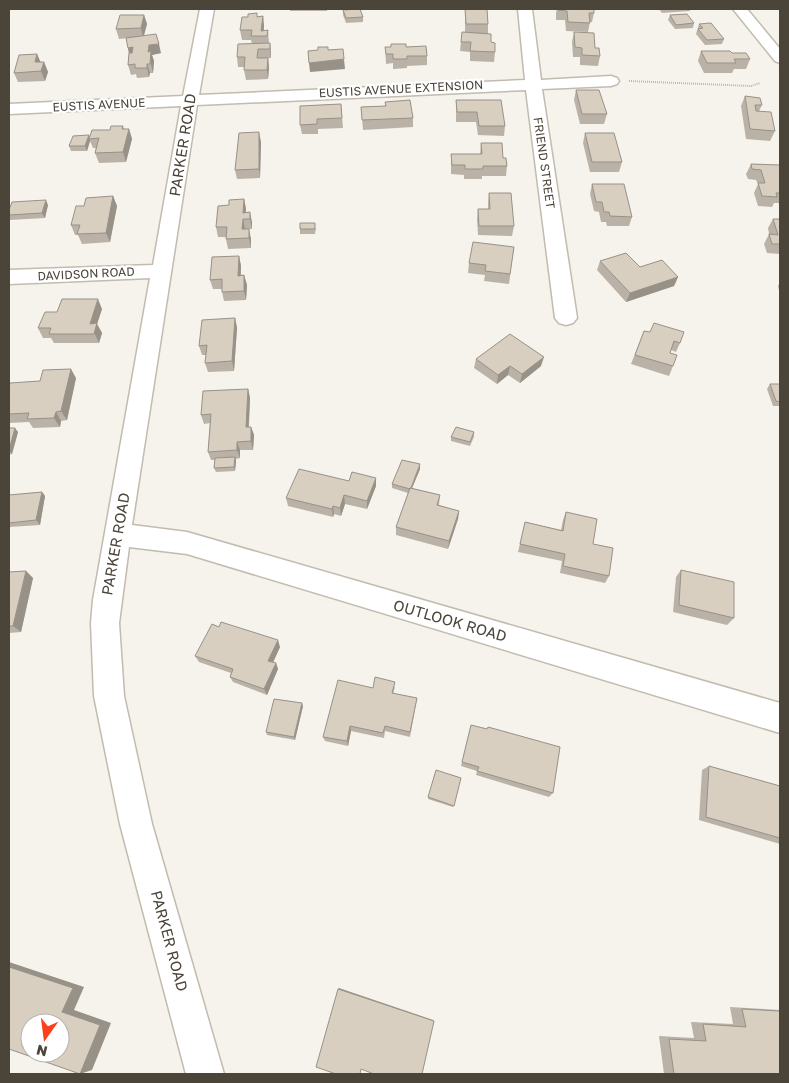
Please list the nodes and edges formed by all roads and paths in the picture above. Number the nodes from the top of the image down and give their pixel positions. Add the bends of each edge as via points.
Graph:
1 (207, 9) edge
2 (525, 9) edge
3 (740, 9) edge
4 (780, 58) edge
5 (611, 81) joint
6 (533, 83) junction
7 (760, 83) dead end
8 (190, 100) junction
9 (9, 109) edge
10 (162, 271) junction
11 (9, 277) edge
12 (566, 318) dead end
13 (118, 534) junction
14 (780, 718) edge
15 (206, 1074) edge

1 - 8 street, PARKER ROAD
2 - 6 street, FRIEND STREET
3 - 4 street
5 - 6 street, EUSTIS AVENUE EXTENSION
5 - 7 path via 751,86
6 - 8 street, EUSTIS AVENUE EXTENSION
6 - 12 street, FRIEND STREET
8 - 9 street, EUSTIS AVENUE
8 - 10 street, PARKER ROAD
10 - 11 street, DAVIDSON ROAD
10 - 13 street, PARKER ROAD
13 - 14 street, OUTLOOK ROAD via 186,543
13 - 15 street, PARKER ROAD via 105,623 109,696 136,824

